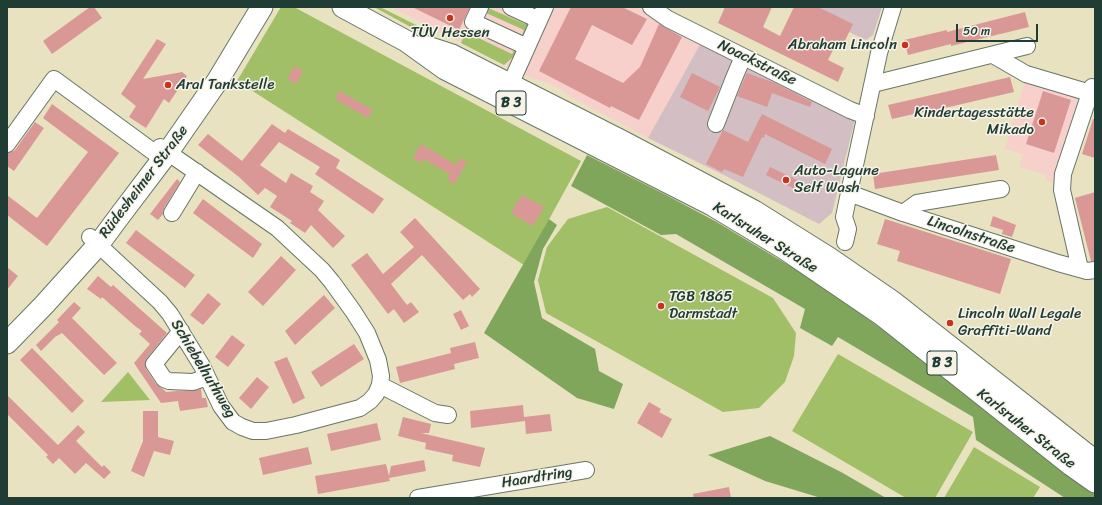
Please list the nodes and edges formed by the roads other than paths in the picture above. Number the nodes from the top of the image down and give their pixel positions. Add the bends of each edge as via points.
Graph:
1 (250, 7) edge
2 (262, 7) edge
3 (343, 7) edge
4 (480, 7) edge
5 (511, 7) edge
6 (651, 7) edge
7 (893, 7) edge
8 (542, 13) edge
9 (406, 41) junction
10 (1027, 46) dead end
11 (527, 47) junction
12 (993, 55) junction
13 (743, 56) junction
14 (510, 84) junction
15 (873, 84) junction
16 (866, 116) junction
17 (716, 124) dead end
18 (7, 144) edge
19 (162, 152) junction
20 (197, 172) junction
21 (1000, 189) dead end
22 (849, 193) junction
23 (903, 212) junction
24 (172, 213) dead end
25 (94, 241) junction
26 (845, 242) dead end
27 (1087, 269) edge
28 (7, 329) edge
29 (181, 331) junction
30 (7, 343) edge
31 (207, 377) junction
32 (380, 385) junction
33 (448, 415) dead end
34 (1095, 461) edge
35 (586, 470) dead end
36 (1095, 482) edge
37 (418, 498) edge

1 - 19 main road, Rüdesheimer Straße
2 - 19 main road, Rüdesheimer Straße via 222,74
3 - 9 main road, Karlsruher Straße / B 3
4 - 11 street via 473,22
5 - 8 street
6 - 13 street, Noackstraße via 668,19
7 - 15 street
8 - 11 street
9 - 14 main road, Karlsruher Straße / B 3 via 452,55
9 - 36 main road, Karlsruher Straße / B 3 via 445,69 712,205 785,249 882,316
10 - 12 street
11 - 14 street
12 - 15 street
12 - 27 street via 1026,74 1091,90 1063,174 1062,190
13 - 16 street, Noackstraße
13 - 17 street
14 - 34 main road, Karlsruher Straße / B 3 via 754,211 828,258 925,326
15 - 16 street
16 - 22 street
18 - 19 street via 54,79
19 - 20 street
19 - 25 main road, Rüdesheimer Straße
20 - 24 street
20 - 32 street via 277,228 329,278 366,333 378,360
21 - 23 street via 917,203
22 - 23 street, Lincolnstraße
22 - 26 street via 844,217 848,229
23 - 27 street, Lincolnstraße via 1058,264
25 - 28 main road, Rüdesheimer Straße
25 - 29 street, Schiebelhuthweg via 160,302
25 - 30 main road, Rüdesheimer Straße via 44,305
29 - 31 street, Schiebelhuthweg
29 - 31 street via 154,364 164,379 169,381 193,382
31 - 32 street, Schiebelhuthweg via 221,406 233,422 253,431 296,425 360,408 370,401
32 - 33 street via 435,413
35 - 37 street, Haardtring

